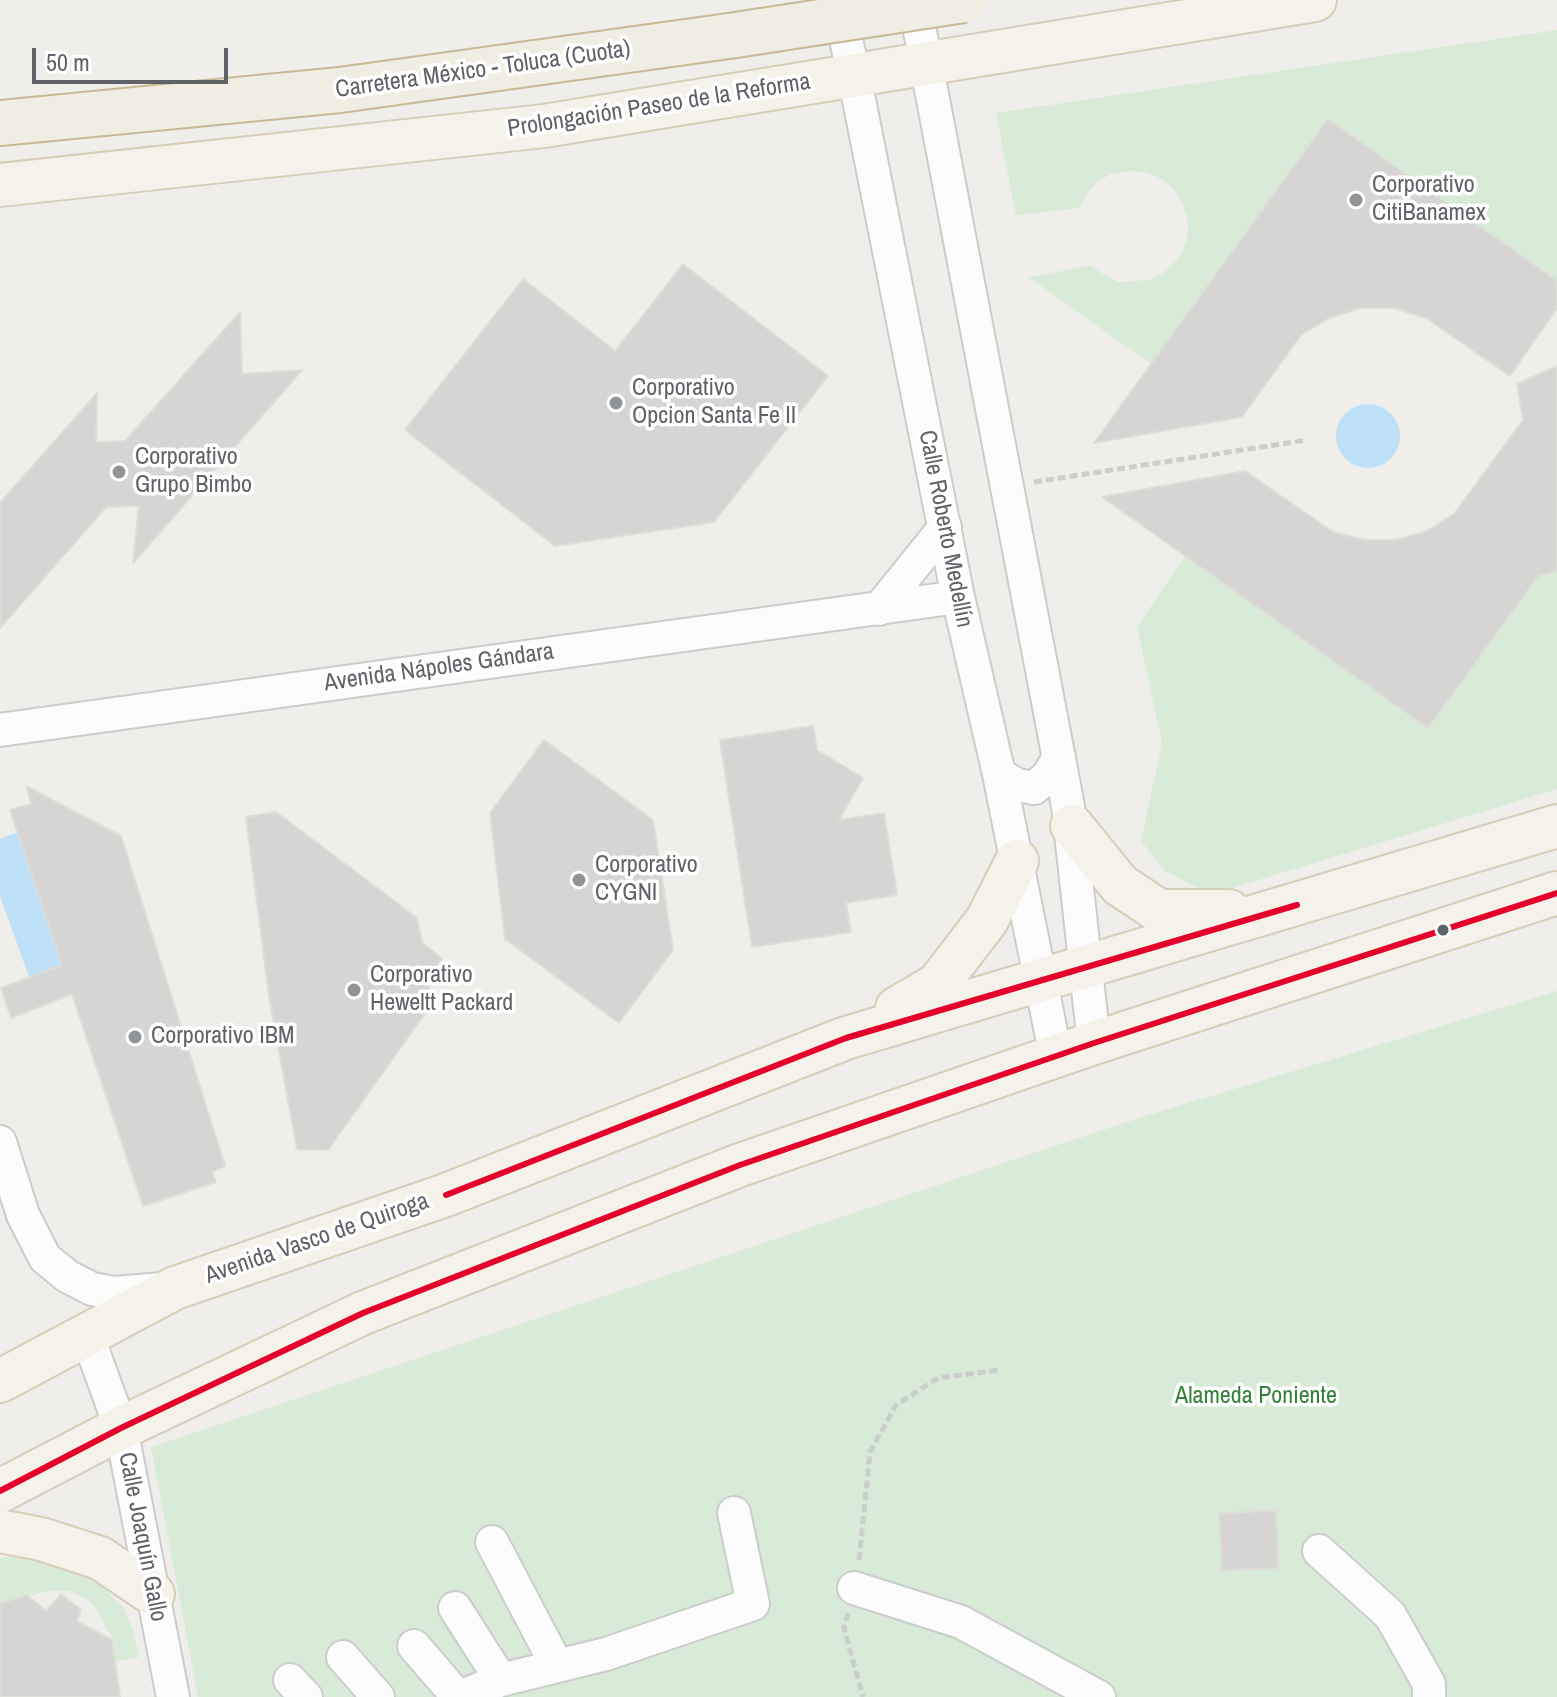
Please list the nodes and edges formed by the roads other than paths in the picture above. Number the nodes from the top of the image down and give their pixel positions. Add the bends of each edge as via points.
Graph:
1 (837, 0) edge
2 (914, 0) edge
3 (964, 0) edge
4 (1315, 0) edge
5 (925, 63) junction
6 (854, 75) junction
7 (0, 123) edge
8 (0, 185) edge
9 (945, 527) junction
10 (958, 597) junction
11 (879, 609) junction
12 (0, 730) edge
13 (1059, 757) junction
14 (999, 774) junction
15 (1072, 826) junction
16 (1557, 826) edge
17 (1017, 861) junction
18 (1557, 893) edge
19 (1279, 911) junction
20 (1085, 967) junction
21 (1043, 979) junction
22 (846, 1038) junction
23 (1075, 1050) junction
24 (0, 1142) edge
25 (12, 1218) edge
26 (175, 1288) junction
27 (87, 1335) junction
28 (0, 1381) edge
29 (121, 1428) junction
30 (0, 1491) edge
31 (734, 1513) dead end
32 (0, 1531) edge
33 (492, 1542) dead end
34 (1319, 1551) dead end
35 (854, 1588) road end
36 (153, 1594) junction
37 (455, 1608) dead end
38 (414, 1646) dead end
39 (343, 1657) dead end
40 (557, 1666) junction
41 (501, 1680) junction
42 (173, 1697) edge
43 (378, 1697) edge
44 (459, 1697) edge
45 (1099, 1697) edge
46 (1429, 1697) edge

1 - 6 street, Calle Roberto Medellín
2 - 5 street
3 - 7 highway, Carretera México - Toluca (Cuota), bridge via 340,90
4 - 5 main road, Prolongación Paseo de la Reforma
5 - 6 main road, Prolongación Paseo de la Reforma
5 - 13 street
6 - 8 main road, Prolongación Paseo de la Reforma via 544,126
6 - 9 street, Calle Roberto Medellín
9 - 10 street, Calle Roberto Medellín
9 - 11 street
10 - 11 street, Avenida Nápoles Gándara
10 - 14 street, Calle Roberto Medellín
11 - 12 street, Avenida Nápoles Gándara
13 - 14 street via 1034,788
13 - 15 street
14 - 17 street, Calle Roberto Medellín
15 - 19 main road via 1120,885 1159,911
15 - 20 street
16 - 19 main road, Avenida Vasco de Quiroga
17 - 21 street, Calle Roberto Medellín
17 - 22 main road via 987,920 938,984
18 - 23 main road
19 - 20 main road, Avenida Vasco de Quiroga
20 - 21 main road, Avenida Vasco de Quiroga
20 - 23 street
21 - 22 main road, Avenida Vasco de Quiroga
21 - 23 street, Calle Roberto Medellín
22 - 26 main road, Avenida Vasco de Quiroga via 446,1195
23 - 29 main road via 740,1165 484,1264 363,1313
24 - 25 street
25 - 26 street via 45,1258 92,1289 114,1293
26 - 27 main road, Avenida Vasco de Quiroga
27 - 28 main road, Avenida Vasco de Quiroga
27 - 29 street, Calle Joaquín Gallo
29 - 30 main road
29 - 36 street, Calle Joaquín Gallo
31 - 40 street via 753,1604
32 - 36 main road via 100,1558
33 - 40 street
34 - 46 street via 1390,1615 1429,1684
35 - 45 street via 961,1622
36 - 42 street, Calle Joaquín Gallo
37 - 41 street
38 - 44 street
39 - 43 street
40 - 41 street
41 - 44 street

